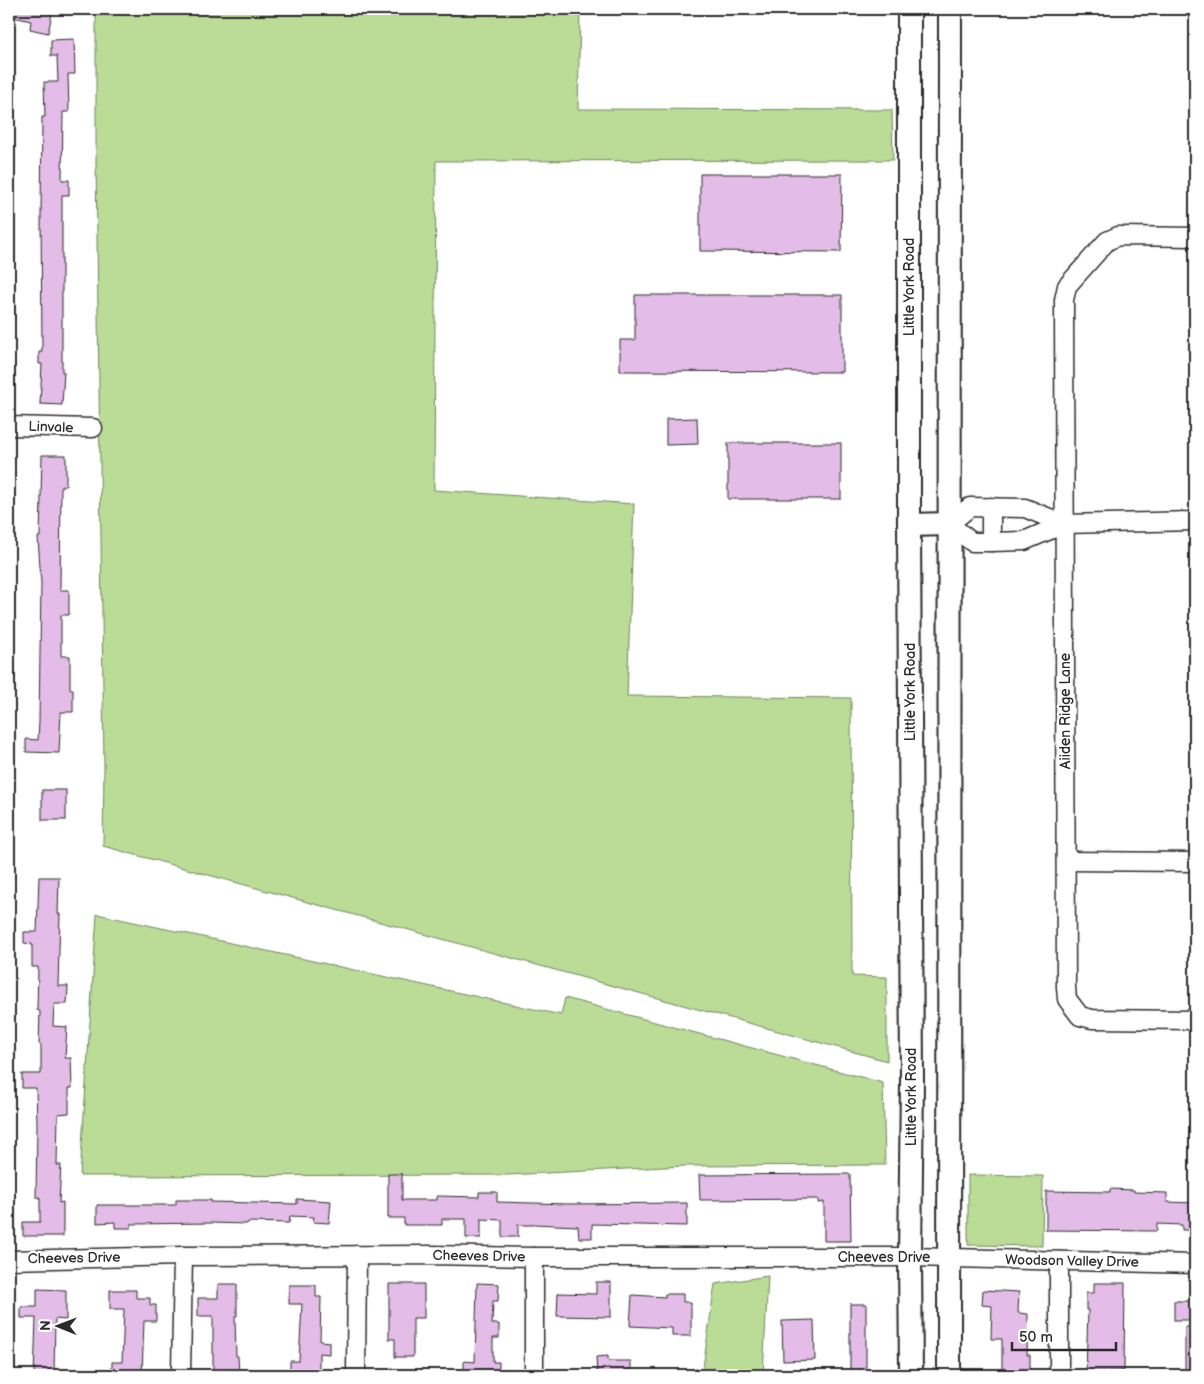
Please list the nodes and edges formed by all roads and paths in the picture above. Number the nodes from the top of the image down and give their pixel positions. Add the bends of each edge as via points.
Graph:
1 (909, 9) edge
2 (950, 9) edge
3 (1195, 237) edge
4 (9, 426) edge
5 (93, 428) dead end
6 (991, 507) junction
7 (1195, 521) edge
8 (950, 524) junction
9 (1064, 524) junction
10 (909, 525) junction
11 (991, 542) junction
12 (1066, 861) junction
13 (1195, 862) edge
14 (1195, 1020) edge
15 (357, 1255) junction
16 (182, 1256) junction
17 (910, 1256) junction
18 (534, 1257) junction
19 (948, 1258) junction
20 (9, 1260) edge
21 (1059, 1260) junction
22 (1195, 1264) edge
23 (181, 1375) edge
24 (356, 1375) edge
25 (534, 1375) edge
26 (911, 1375) edge
27 (949, 1375) edge
28 (1059, 1375) edge

1 - 10 main road, Little York Road
2 - 8 main road
3 - 9 street, Aiiden Ridge Lane via 1118,236 1107,241 1067,286 1064,300
4 - 5 street, Linvale
6 - 8 street via 970,507
6 - 9 street via 1025,508
6 - 11 street
7 - 9 street
8 - 10 main road
8 - 11 street via 972,542
8 - 19 main road
9 - 11 street via 1024,542
9 - 12 street, Aiiden Ridge Lane
10 - 17 main road, Little York Road
12 - 13 street
12 - 14 street, Aiiden Ridge Lane via 1066,987 1073,1008 1080,1016 1092,1019
15 - 16 street, Cheeves Drive
15 - 18 street, Cheeves Drive
15 - 24 street
16 - 20 street, Cheeves Drive
16 - 23 street
17 - 18 street, Cheeves Drive
17 - 19 street, Cheeves Drive
17 - 26 main road, Little York Road
18 - 25 street
19 - 21 street, Woodson Valley Drive
19 - 27 main road
21 - 22 street, Woodson Valley Drive
21 - 28 street

